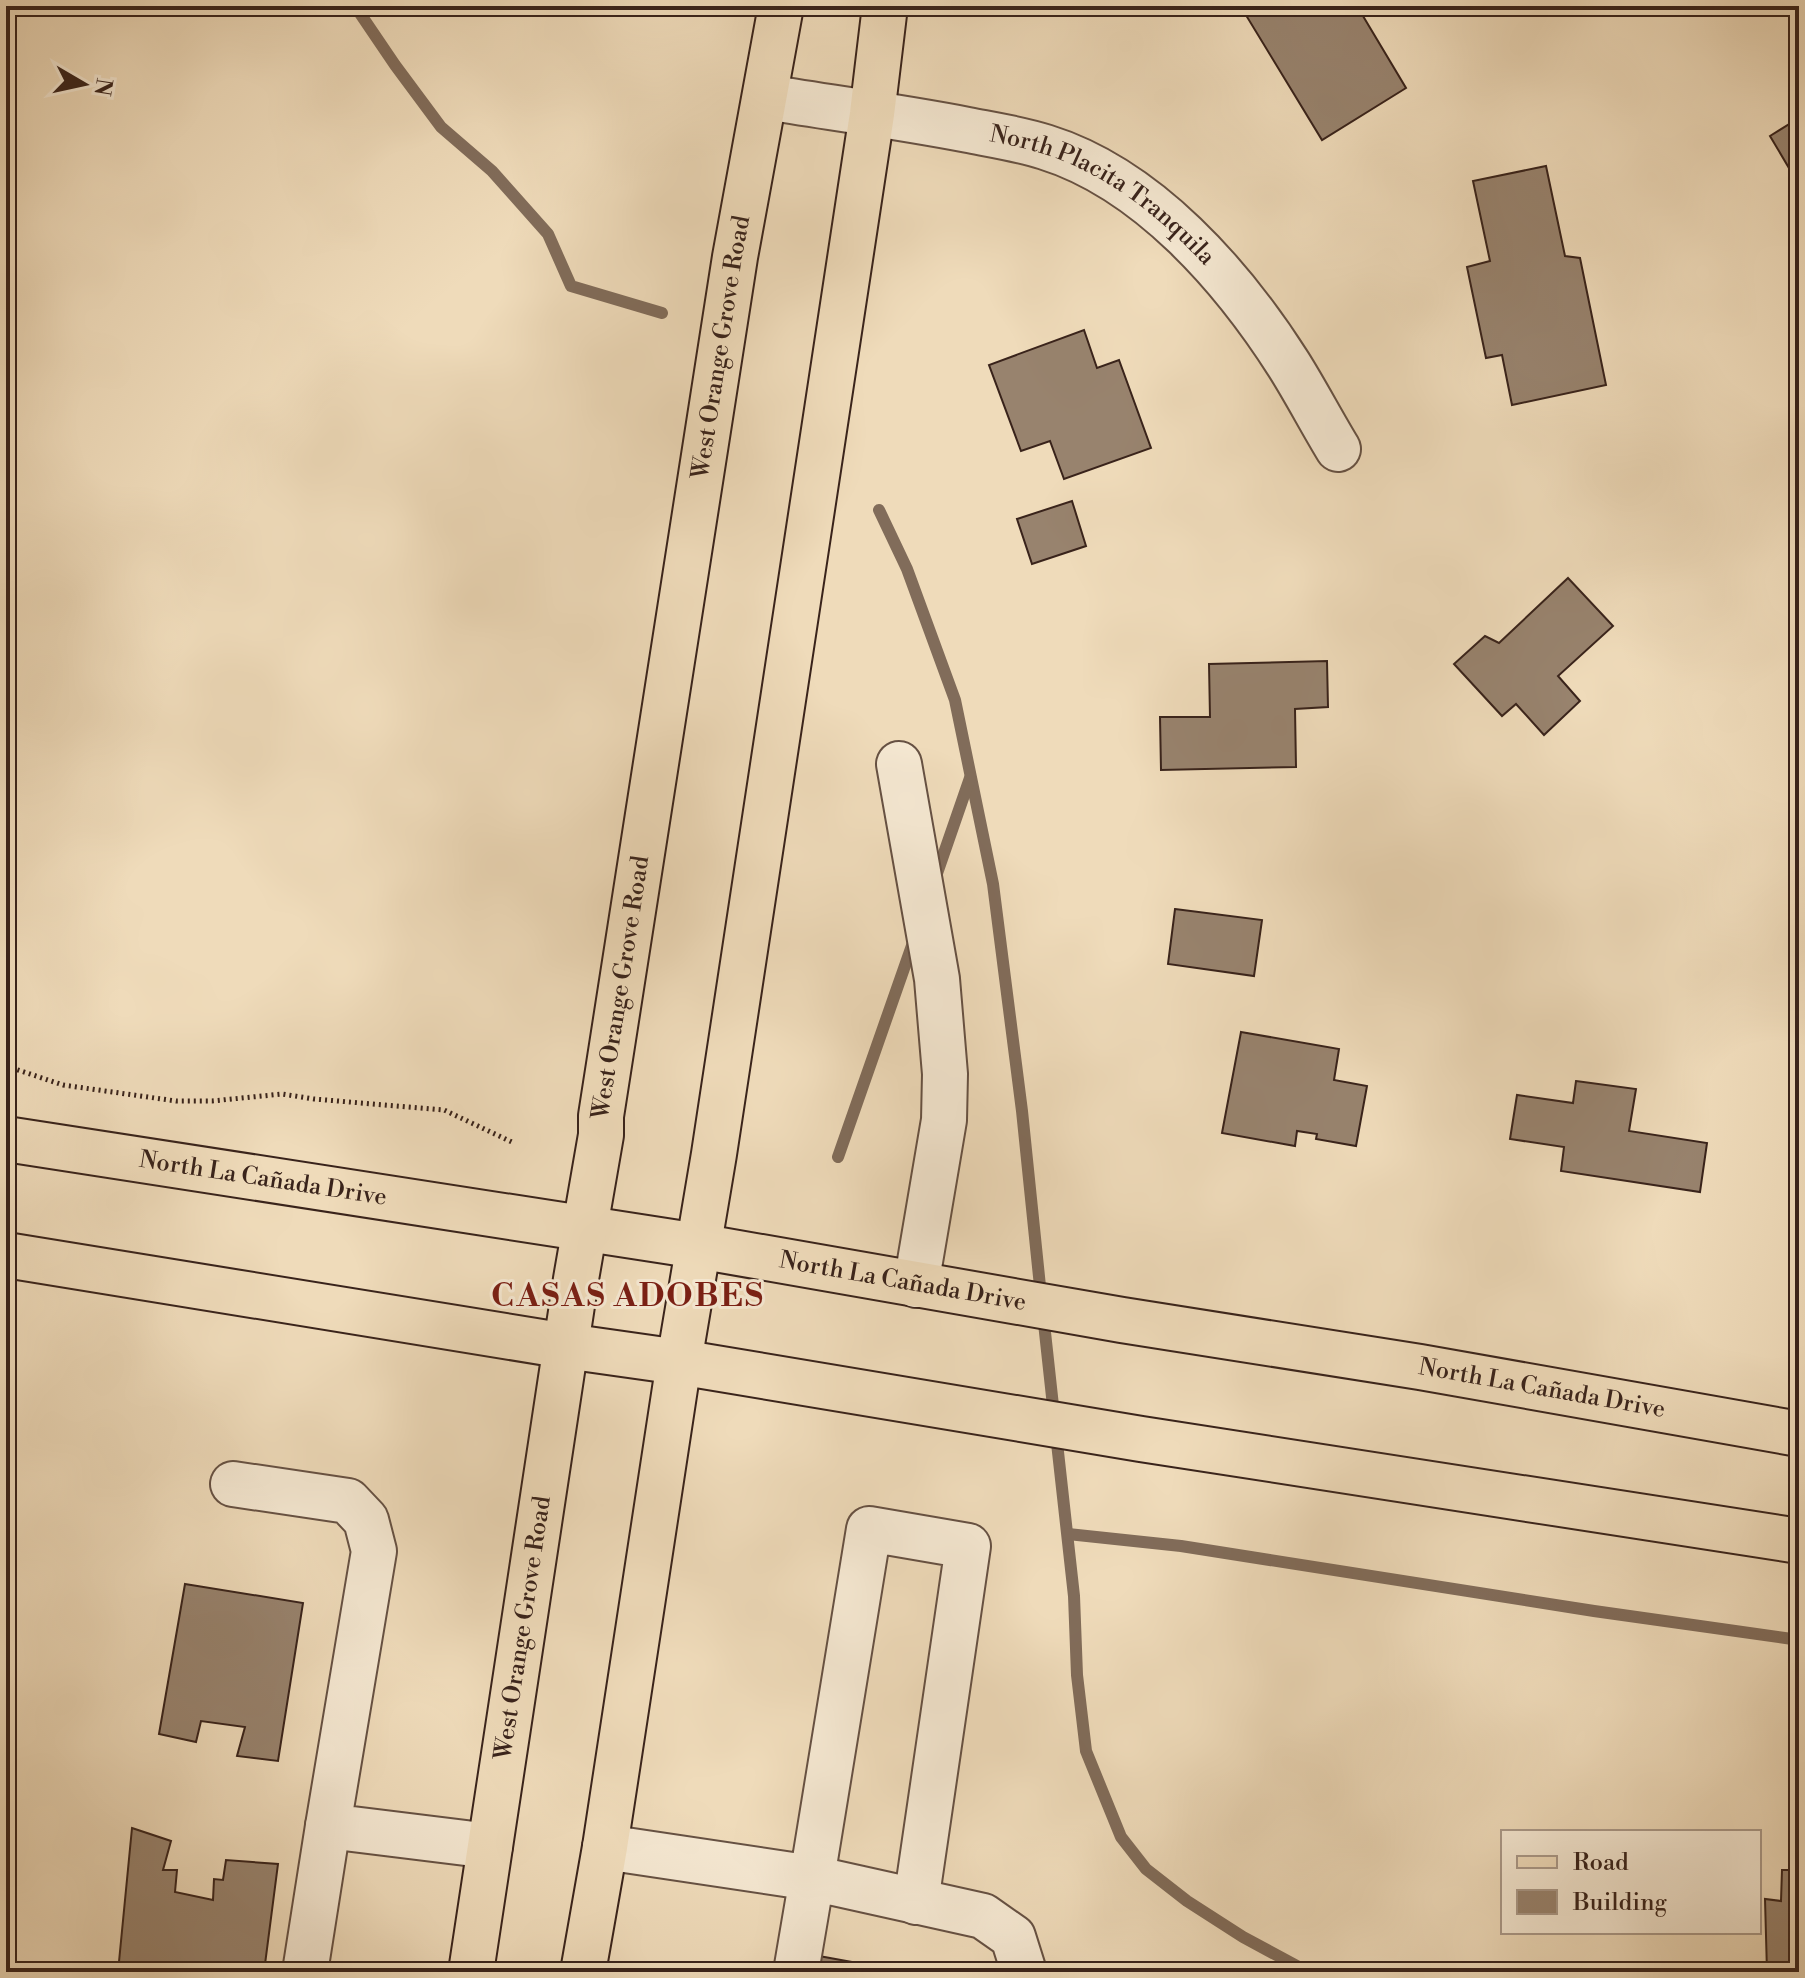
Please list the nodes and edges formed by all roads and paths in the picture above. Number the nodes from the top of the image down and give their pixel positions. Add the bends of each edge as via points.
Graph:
1 (781, 6) edge
2 (885, 6) edge
3 (765, 97) junction
4 (872, 114) junction
5 (1338, 449) dead end
6 (899, 764) dead end
7 (6, 1066) edge
8 (6, 1139) edge
9 (514, 1143) dead end
10 (585, 1229) junction
11 (698, 1246) junction
12 (6, 1255) edge
13 (916, 1285) junction
14 (566, 1346) junction
15 (679, 1362) junction
16 (1799, 1434) edge
17 (233, 1484) dead end
18 (1799, 1541) edge
19 (328, 1826) junction
20 (490, 1846) junction
21 (605, 1847) junction
22 (812, 1878) junction
23 (916, 1902) junction
24 (305, 1972) edge
25 (471, 1972) edge
26 (583, 1972) edge
27 (796, 1972) edge
28 (1024, 1972) edge

1 - 3 main road, West Orange Grove Road
2 - 4 main road
3 - 4 street, North Placita Tranquila
3 - 10 main road, West Orange Grove Road via 691,529
4 - 5 street, North Placita Tranquila via 1046,147 1128,187 1204,253 1254,315
4 - 11 main road
6 - 13 street via 937,979 945,1074 944,1120
7 - 9 path via 63,1085 176,1101 282,1094 444,1110
8 - 10 main road, North La Cañada Drive
10 - 11 main road, North La Cañada Drive
10 - 14 main road, West Orange Grove Road
11 - 13 main road, North La Cañada Drive
11 - 15 main road
12 - 14 main road
13 - 16 main road, North La Cañada Drive
14 - 15 main road
14 - 20 main road, West Orange Grove Road
15 - 18 main road
15 - 21 main road
17 - 19 street via 348,1501 366,1520 374,1551
19 - 20 street
19 - 24 street
20 - 25 main road, West Orange Grove Road
21 - 22 street
21 - 26 main road
22 - 23 street
22 - 23 street via 869,1529 968,1546
22 - 27 street
23 - 28 street via 983,1916 1013,1937

